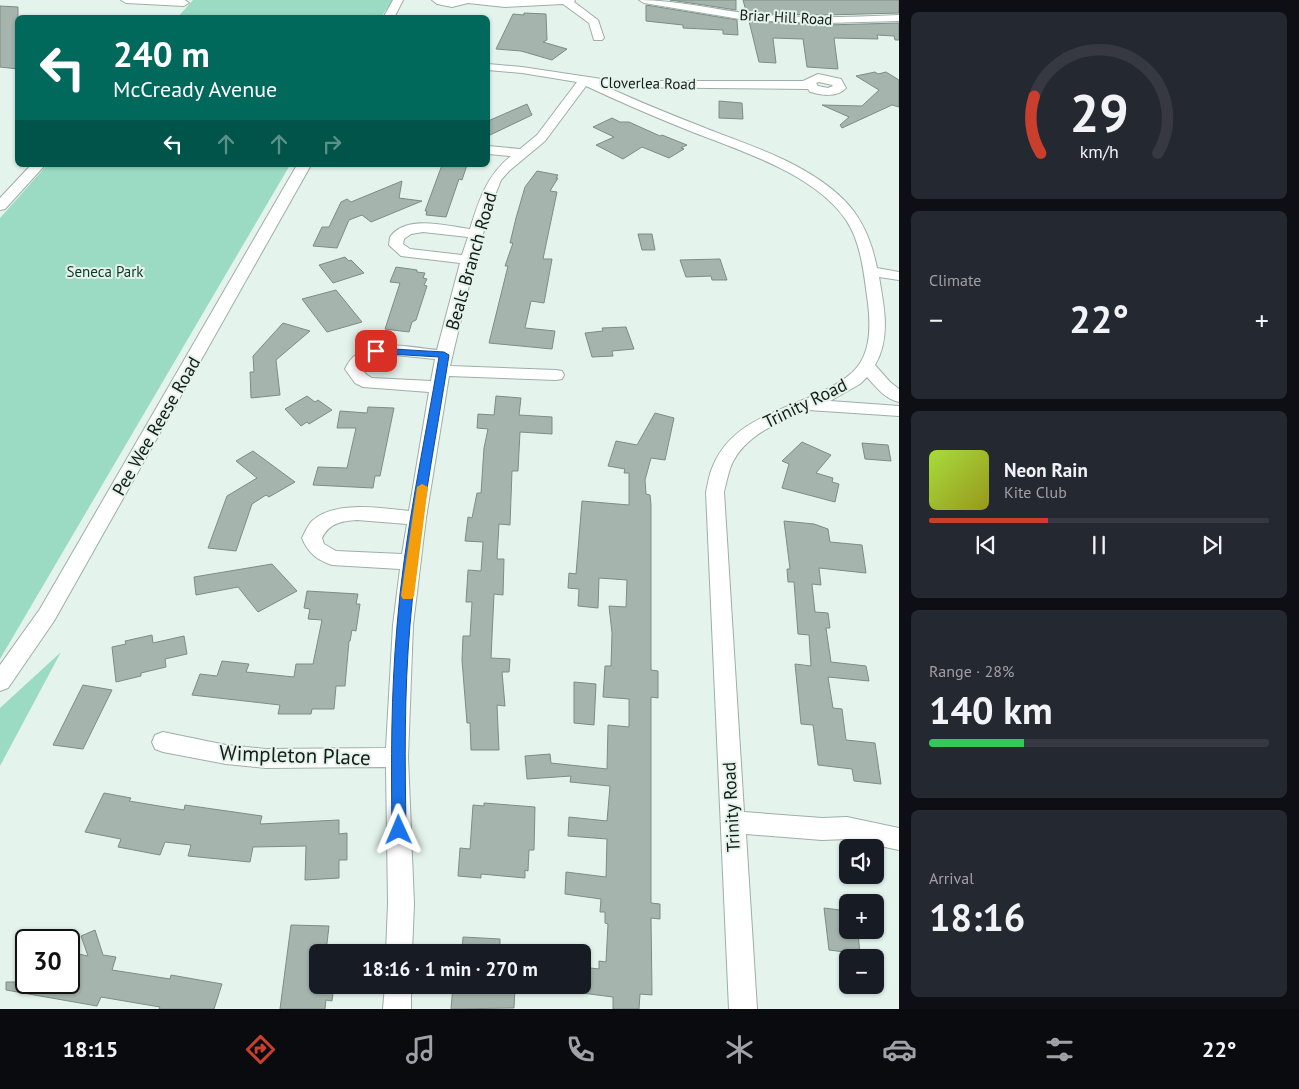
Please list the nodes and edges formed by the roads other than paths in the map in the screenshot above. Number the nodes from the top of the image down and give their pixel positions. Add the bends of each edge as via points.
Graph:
1 (126, 0) edge
2 (398, 0) edge
3 (437, 0) edge
4 (467, 0) edge
5 (565, 0) edge
6 (570, 0) edge
7 (644, 0) edge
8 (183, 5) edge
9 (390, 15) edge
10 (899, 18) edge
11 (598, 38) dead end
12 (490, 67) edge
13 (584, 81) junction
14 (809, 85) dead end
15 (653, 86) junction
16 (637, 105) junction
17 (490, 150) edge
18 (522, 153) junction
19 (36, 167) edge
20 (303, 167) edge
21 (0, 206) edge
22 (476, 234) junction
23 (468, 260) junction
24 (899, 270) edge
25 (869, 271) junction
26 (899, 276) edge
27 (867, 366) junction
28 (441, 371) junction
29 (556, 375) dead end
30 (899, 397) edge
31 (805, 404) junction
32 (899, 411) edge
33 (417, 518) junction
34 (412, 562) junction
35 (0, 682) edge
36 (163, 742) dead end
37 (397, 757) junction
38 (732, 822) junction
39 (899, 839) edge
40 (399, 944) edge
41 (398, 994) edge
42 (397, 1009) edge
43 (743, 1009) edge

1 - 8 street
2 - 9 street
3 - 4 street via 450,4
4 - 5 street via 509,4
5 - 6 street
5 - 11 street via 594,22
7 - 10 street, Briar Hill Road via 777,19
12 - 13 street, Cloverlea Road
13 - 15 street, Cloverlea Road
13 - 16 street, Trinity Road
13 - 18 street, Beals Branch Road via 550,128
14 - 15 street, Cloverlea Road
15 - 16 street
16 - 25 street, Trinity Road via 779,164 823,190 853,220 866,250
17 - 18 street
18 - 22 street, Beals Branch Road via 495,180
19 - 21 street
20 - 35 street, Pee Wee Reese Road via 47,615
22 - 23 street, Beals Branch Road
22 - 23 street via 423,228 407,230 397,237 396,245 406,253
23 - 28 street, Beals Branch Road
24 - 25 street
25 - 26 street
25 - 27 street, Trinity Road via 878,327
27 - 30 street via 884,386
27 - 31 street, Trinity Road via 839,389
28 - 29 street
28 - 33 street, Beals Branch Road
31 - 32 street
31 - 38 street, Trinity Road via 768,420 740,440 726,458 716,482
33 - 34 street, Beals Branch Road
33 - 34 street via 334,516 322,521 312,538 316,548 332,558
34 - 37 street, Beals Branch Road via 403,625
36 - 37 street, Wimpleton Place via 205,752 248,757
37 - 40 street, Beals Branch Road
38 - 39 street via 846,828
38 - 43 street, Trinity Road
41 - 42 street

